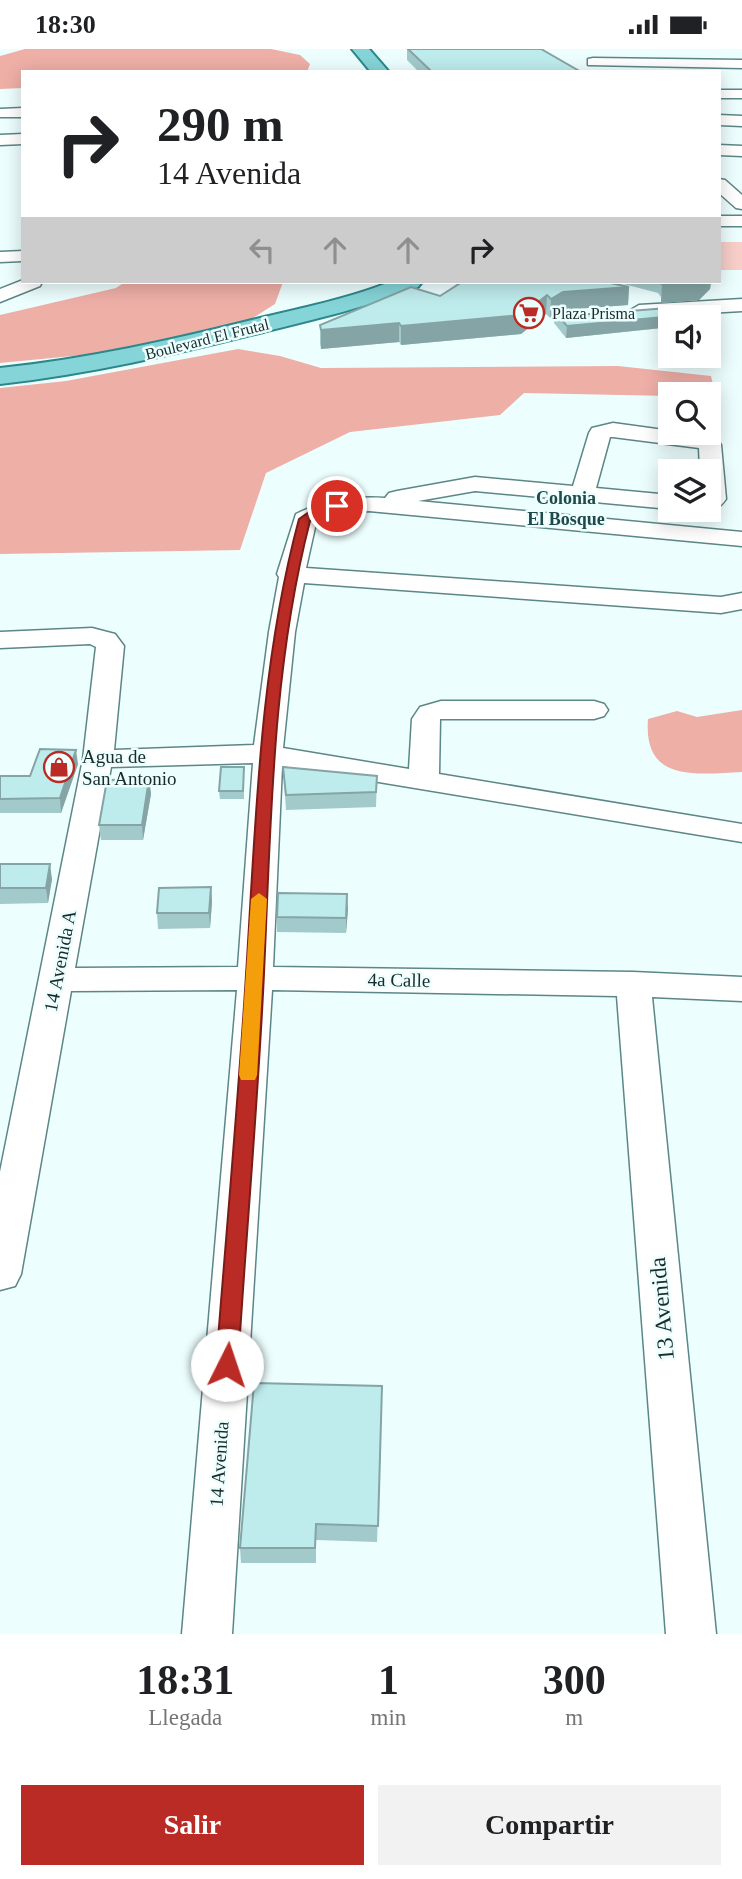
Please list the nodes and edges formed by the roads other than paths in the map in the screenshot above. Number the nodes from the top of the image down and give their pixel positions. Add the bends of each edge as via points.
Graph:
1 (360, 49) edge
2 (580, 49) edge
3 (742, 64) edge
4 (598, 67) edge
5 (379, 70) edge
6 (721, 92) edge
7 (742, 92) edge
8 (21, 112) edge
9 (0, 113) edge
10 (721, 120) edge
11 (742, 121) edge
12 (21, 139) edge
13 (0, 140) edge
14 (721, 150) edge
15 (742, 151) edge
16 (721, 184) edge
17 (742, 184) edge
18 (721, 186) edge
19 (742, 204) edge
20 (721, 221) edge
21 (742, 221) edge
22 (21, 256) edge
23 (0, 257) edge
24 (28, 284) edge
25 (404, 284) edge
26 (0, 296) edge
27 (623, 303) dead end
28 (742, 305) edge
29 (0, 376) edge
30 (711, 459) edge
31 (583, 493) junction
32 (658, 501) edge
33 (369, 504) junction
34 (742, 539) edge
35 (290, 574) junction
36 (742, 601) edge
37 (0, 640) edge
38 (594, 710) dead end
39 (266, 754) junction
40 (98, 758) junction
41 (424, 778) junction
42 (742, 833) edge
43 (255, 977) junction
44 (56, 980) junction
45 (633, 984) junction
46 (742, 989) edge
47 (0, 1274) edge
48 (207, 1634) edge
49 (691, 1634) edge

1 - 5 main road
2 - 4 street
3 - 4 street
6 - 7 street
8 - 9 street
10 - 11 street
12 - 13 street
14 - 15 street
16 - 17 street
18 - 19 street
20 - 21 street
22 - 23 street
24 - 26 street
25 - 29 main road, Boulevard El Frutal via 356,301 143,355
27 - 28 street
30 - 31 street via 707,442 613,430 600,433
31 - 32 street
31 - 33 street via 475,484
33 - 34 street
33 - 35 street, 14 Avenida via 337,506 305,519
35 - 36 street via 721,605
35 - 39 street, 14 Avenida
37 - 40 street, 14 Avenida A via 92,636 110,646
38 - 41 street via 430,713
39 - 40 street
39 - 41 street
39 - 43 street, 14 Avenida
40 - 44 street, 14 Avenida A
41 - 42 street
43 - 44 street, 4a Calle
43 - 45 street, 4a Calle
43 - 48 street, 14 Avenida
44 - 47 street, 14 Avenida A
45 - 46 street, 4a Calle
45 - 49 street, 13 Avenida

